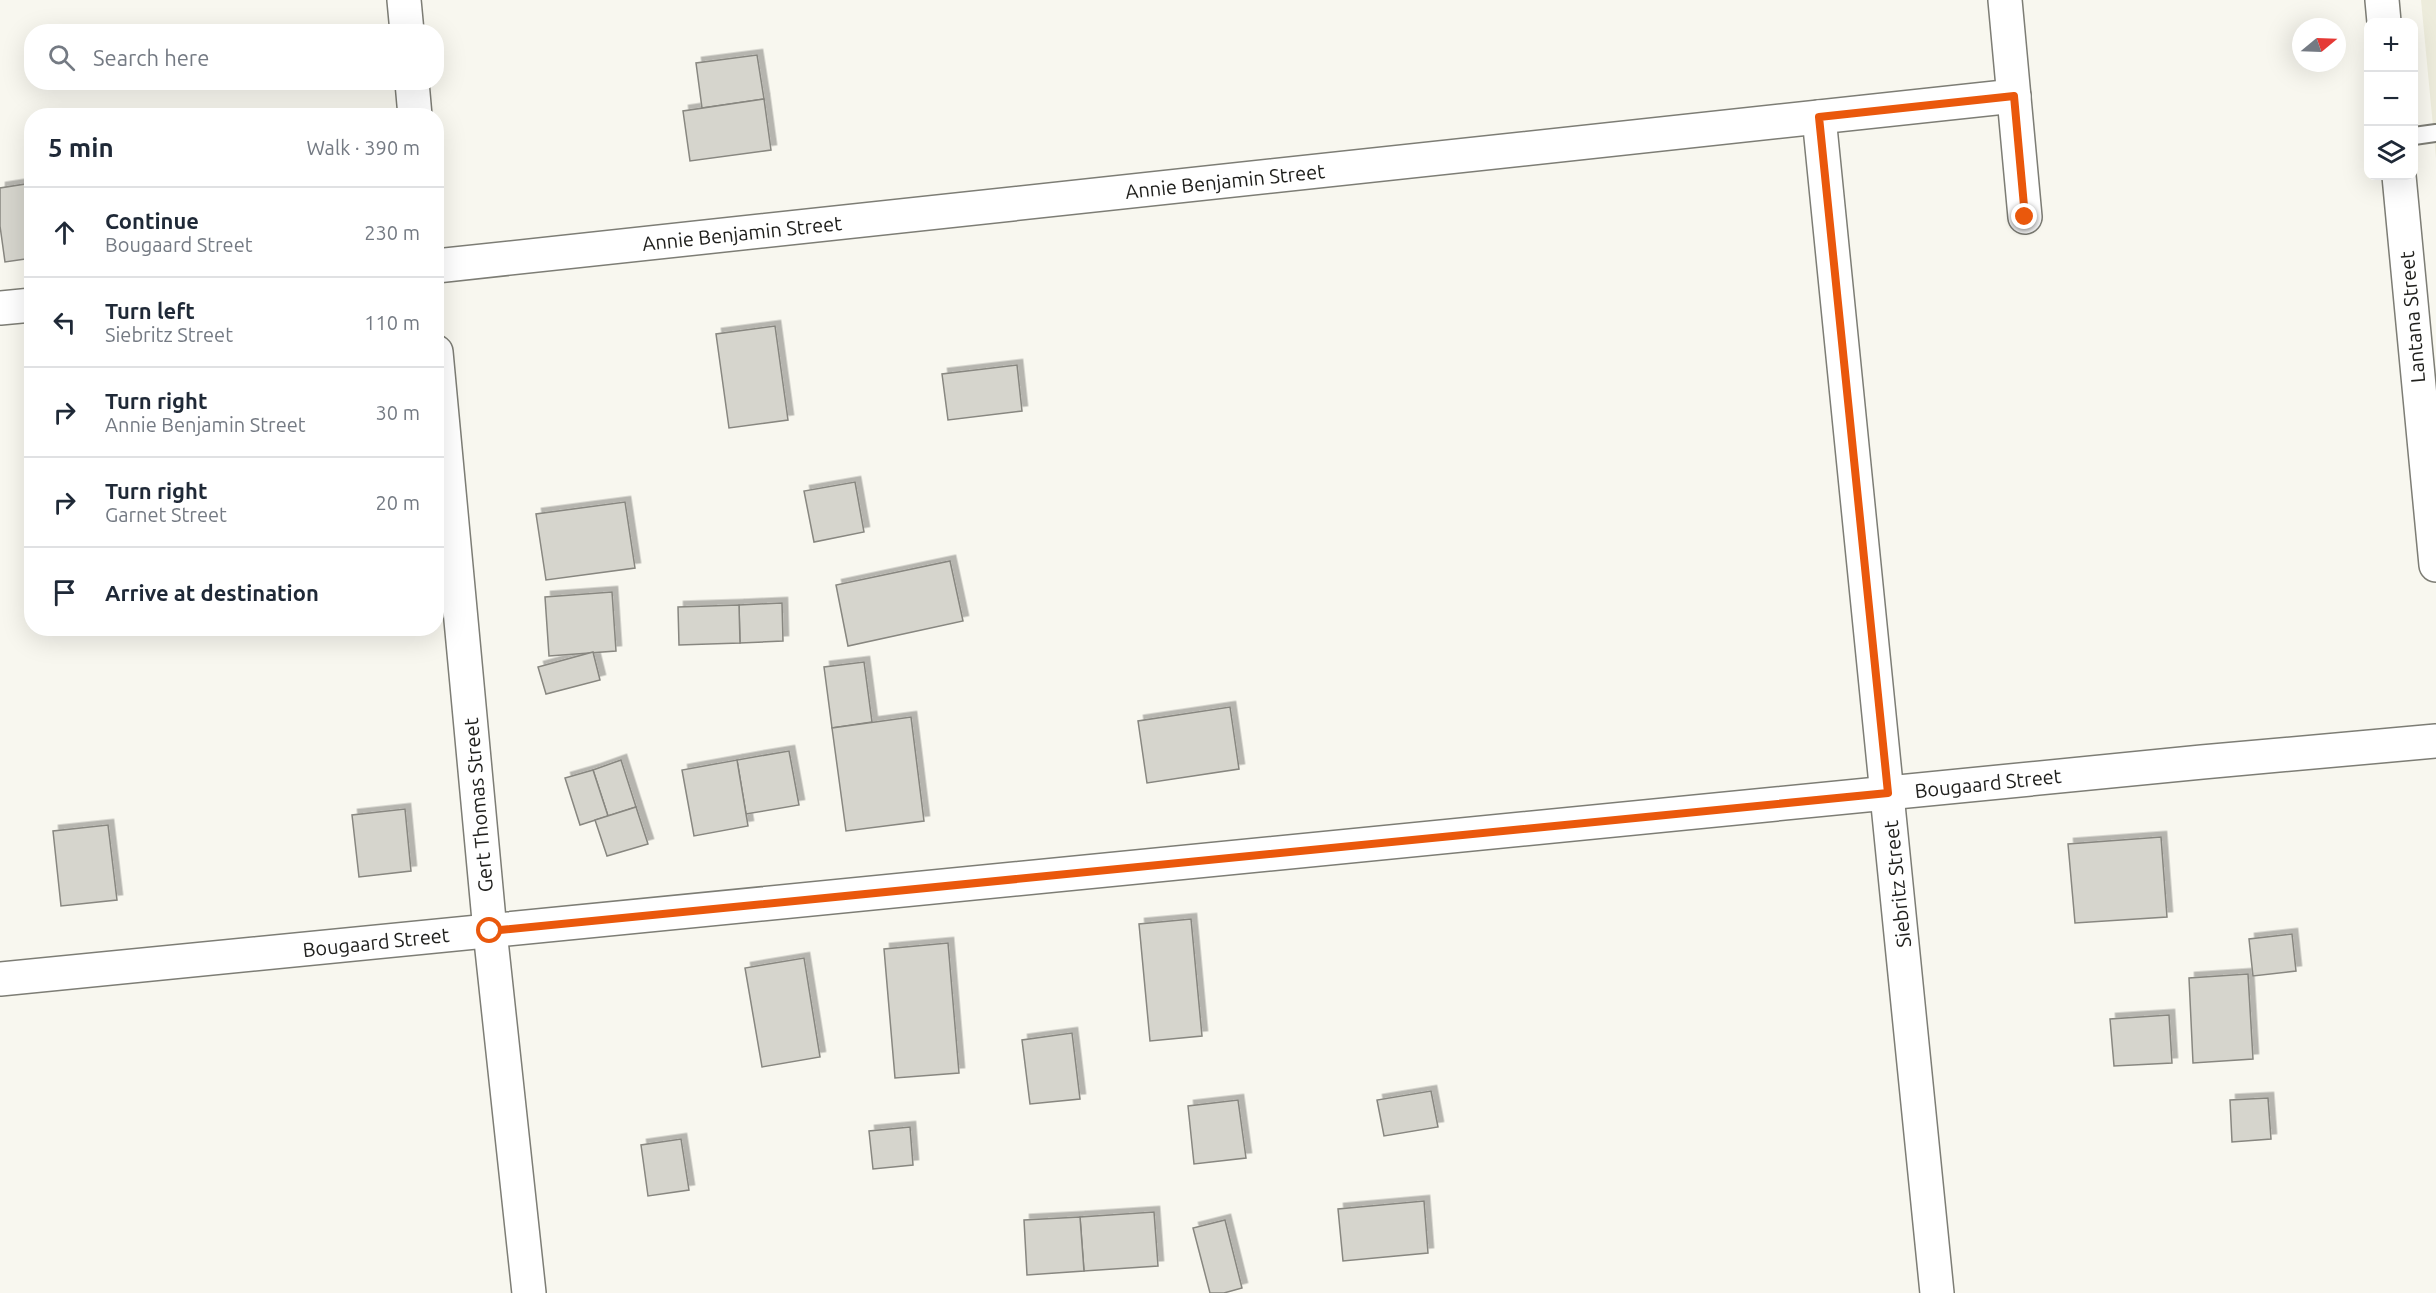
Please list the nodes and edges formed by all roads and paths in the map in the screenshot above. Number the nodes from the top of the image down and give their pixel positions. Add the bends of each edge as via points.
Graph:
1 (404, 0) edge
2 (2005, 0) edge
3 (2382, 0) edge
4 (2384, 18) edge
5 (406, 24) edge
6 (413, 90) edge
7 (2014, 96) junction
8 (414, 108) edge
9 (1819, 117) junction
10 (2436, 134) edge
11 (2418, 136) edge
12 (2400, 180) edge
13 (2025, 217) dead end
14 (444, 265) edge
15 (24, 306) edge
16 (0, 308) edge
17 (2429, 416) edge
18 (444, 438) edge
19 (2436, 565) edge
20 (2436, 741) edge
21 (1888, 793) junction
22 (490, 931) junction
23 (0, 979) edge
24 (529, 1293) edge
25 (1937, 1293) edge

1 - 5 street
2 - 7 street
3 - 4 street
6 - 8 street
7 - 9 street, Annie Benjamin Street
7 - 13 street
9 - 14 street, Annie Benjamin Street
9 - 21 street, Siebritz Street
10 - 11 lane
12 - 17 street, Lantana Street
15 - 16 street
17 - 19 street, Lantana Street
18 - 22 street, Gert Thomas Street
20 - 21 street, Bougaard Street
21 - 22 street, Bougaard Street
21 - 25 street, Siebritz Street
22 - 23 street, Bougaard Street
22 - 24 street, Gert Thomas Street

